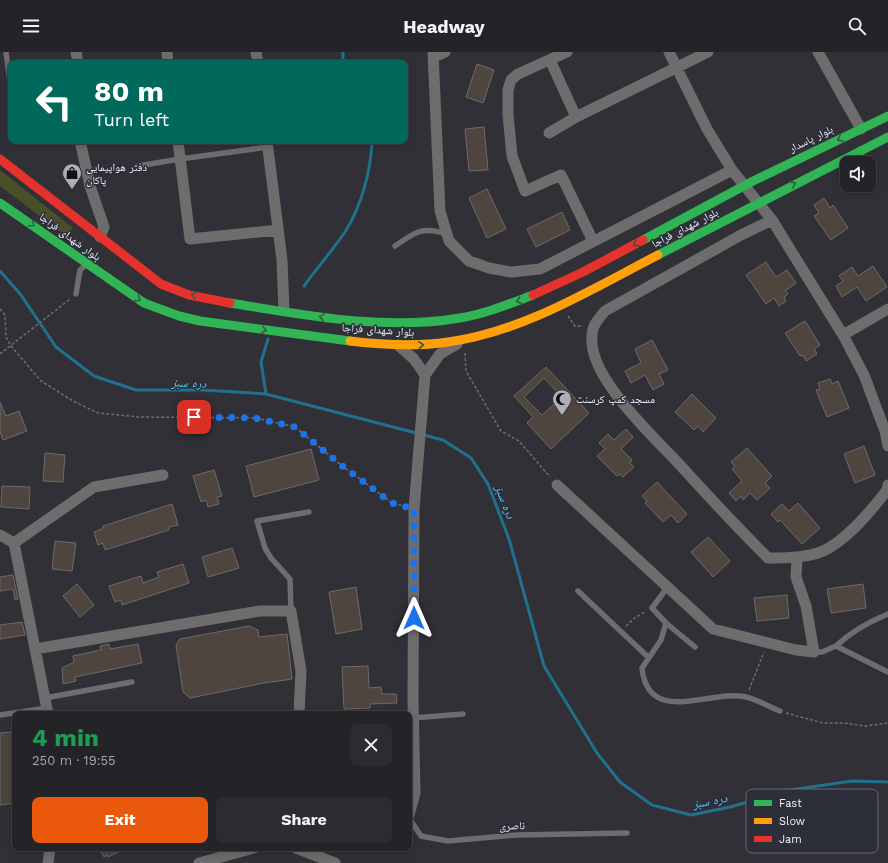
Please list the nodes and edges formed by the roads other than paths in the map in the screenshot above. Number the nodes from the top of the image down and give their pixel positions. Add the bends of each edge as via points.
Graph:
1 (6, 52) edge
2 (445, 52) edge
3 (567, 52) edge
4 (669, 52) edge
5 (708, 52) edge
6 (818, 52) edge
7 (433, 54) edge
8 (550, 60) junction
9 (8, 67) edge
10 (677, 68) junction
11 (888, 116) edge
12 (576, 117) junction
13 (860, 129) junction
14 (549, 133) dead end
15 (888, 137) edge
16 (80, 144) edge
17 (178, 144) edge
18 (267, 144) edge
19 (0, 159) edge
20 (180, 159) junction
21 (138, 166) dead end
22 (732, 170) junction
23 (745, 186) junction
24 (0, 202) edge
25 (759, 203) junction
26 (772, 220) junction
27 (278, 230) junction
28 (447, 234) junction
29 (100, 237) junction
30 (593, 241) junction
31 (395, 246) dead end
32 (87, 264) junction
33 (76, 294) road end
34 (888, 309) edge
35 (284, 311) junction
36 (843, 335) junction
37 (464, 339) junction
38 (398, 345) junction
39 (425, 375) junction
40 (888, 446) edge
41 (163, 475) dead end
42 (557, 485) road end
43 (888, 485) edge
44 (309, 512) dead end
45 (0, 535) edge
46 (14, 543) junction
47 (798, 558) junction
48 (668, 588) junction
49 (578, 591) dead end
50 (291, 611) junction
51 (888, 614) edge
52 (666, 623) junction
53 (836, 646) junction
54 (695, 647) dead end
55 (35, 649) junction
56 (814, 652) junction
57 (648, 657) junction
58 (888, 672) edge
59 (132, 682) dead end
60 (47, 707) edge
61 (24, 711) edge
62 (299, 711) edge
63 (780, 711) road end
64 (12, 713) edge
65 (463, 714) dead end
66 (0, 715) edge
67 (413, 718) junction
68 (412, 805) edge
69 (412, 822) edge
70 (627, 833) dead end
71 (50, 851) edge
72 (243, 851) edge
73 (304, 851) edge
74 (48, 863) edge
75 (200, 863) edge
76 (335, 863) edge

1 - 9 lane
2 - 7 street
3 - 8 street
4 - 10 street
5 - 10 street
6 - 13 street
7 - 28 street via 440,211
8 - 12 street
8 - 30 street via 518,74 511,80 508,90 508,115 512,156 525,190 561,175
10 - 12 street
10 - 22 street via 707,129
11 - 13 main road, بلوار پاسدار
12 - 14 street
13 -> 23 main road, بلوار پاسدار
25 -> 15 main road
16 - 29 street via 90,186 104,227
17 - 20 street
18 - 20 lane
18 - 27 street
19 - 29 main road, بلوار شهدای فراجا
20 - 21 lane
20 - 27 street via 190,239
22 - 23 street
22 - 30 street
23 - 25 street
23 -> 35 main road, بلوار شهدای فراجا via 603,263 522,300 487,311 447,320 395,324
24 -> 32 main road, بلوار شهدای فراجا
25 - 26 street
25 - 37 main road, بلوار شهدای فراجا via 560,305
26 - 36 street
26 - 47 street via 605,311 592,325 592,345 601,372 622,402 738,529 768,558
27 - 35 street
28 - 30 street via 449,241 469,261 511,272 540,269
28 - 31 lane via 430,229 414,233
35 -> 29 main road, بلوار شهدای فراجا via 174,290 161,284
32 - 33 lane via 80,270
32 -> 38 main road, بلوار شهدای فراجا via 144,303 179,316 259,330
34 - 36 street
36 - 40 street via 864,375
38 -> 37 main road, بلوار شهدای فراجا via 422,345
37 - 39 street via 440,354
38 - 39 street via 414,359
39 - 67 street via 414,509
41 - 46 street via 94,487
42 - 48 street
43 - 47 street via 887,490 866,516 828,549
44 - 50 lane via 257,521 265,548 290,579
45 - 46 street
46 - 55 street
47 - 56 street via 796,577 806,606
48 - 52 lane via 652,608
48 - 56 street via 712,629 768,644
49 - 57 lane
50 - 55 street via 260,611
50 - 62 street via 301,671
51 - 53 lane via 870,621
52 - 54 lane
52 - 57 lane via 661,640
53 - 56 lane via 822,652
53 - 58 lane
55 - 60 street
57 - 63 lane via 642,668 643,681 658,697 683,703 746,697
59 - 60 lane
60 - 61 lane
64 - 66 lane
65 - 67 lane
67 - 68 street via 415,793
69 - 70 lane, ناصری via 421,836 448,841 517,835
71 - 74 street
72 - 75 street
73 - 76 street

